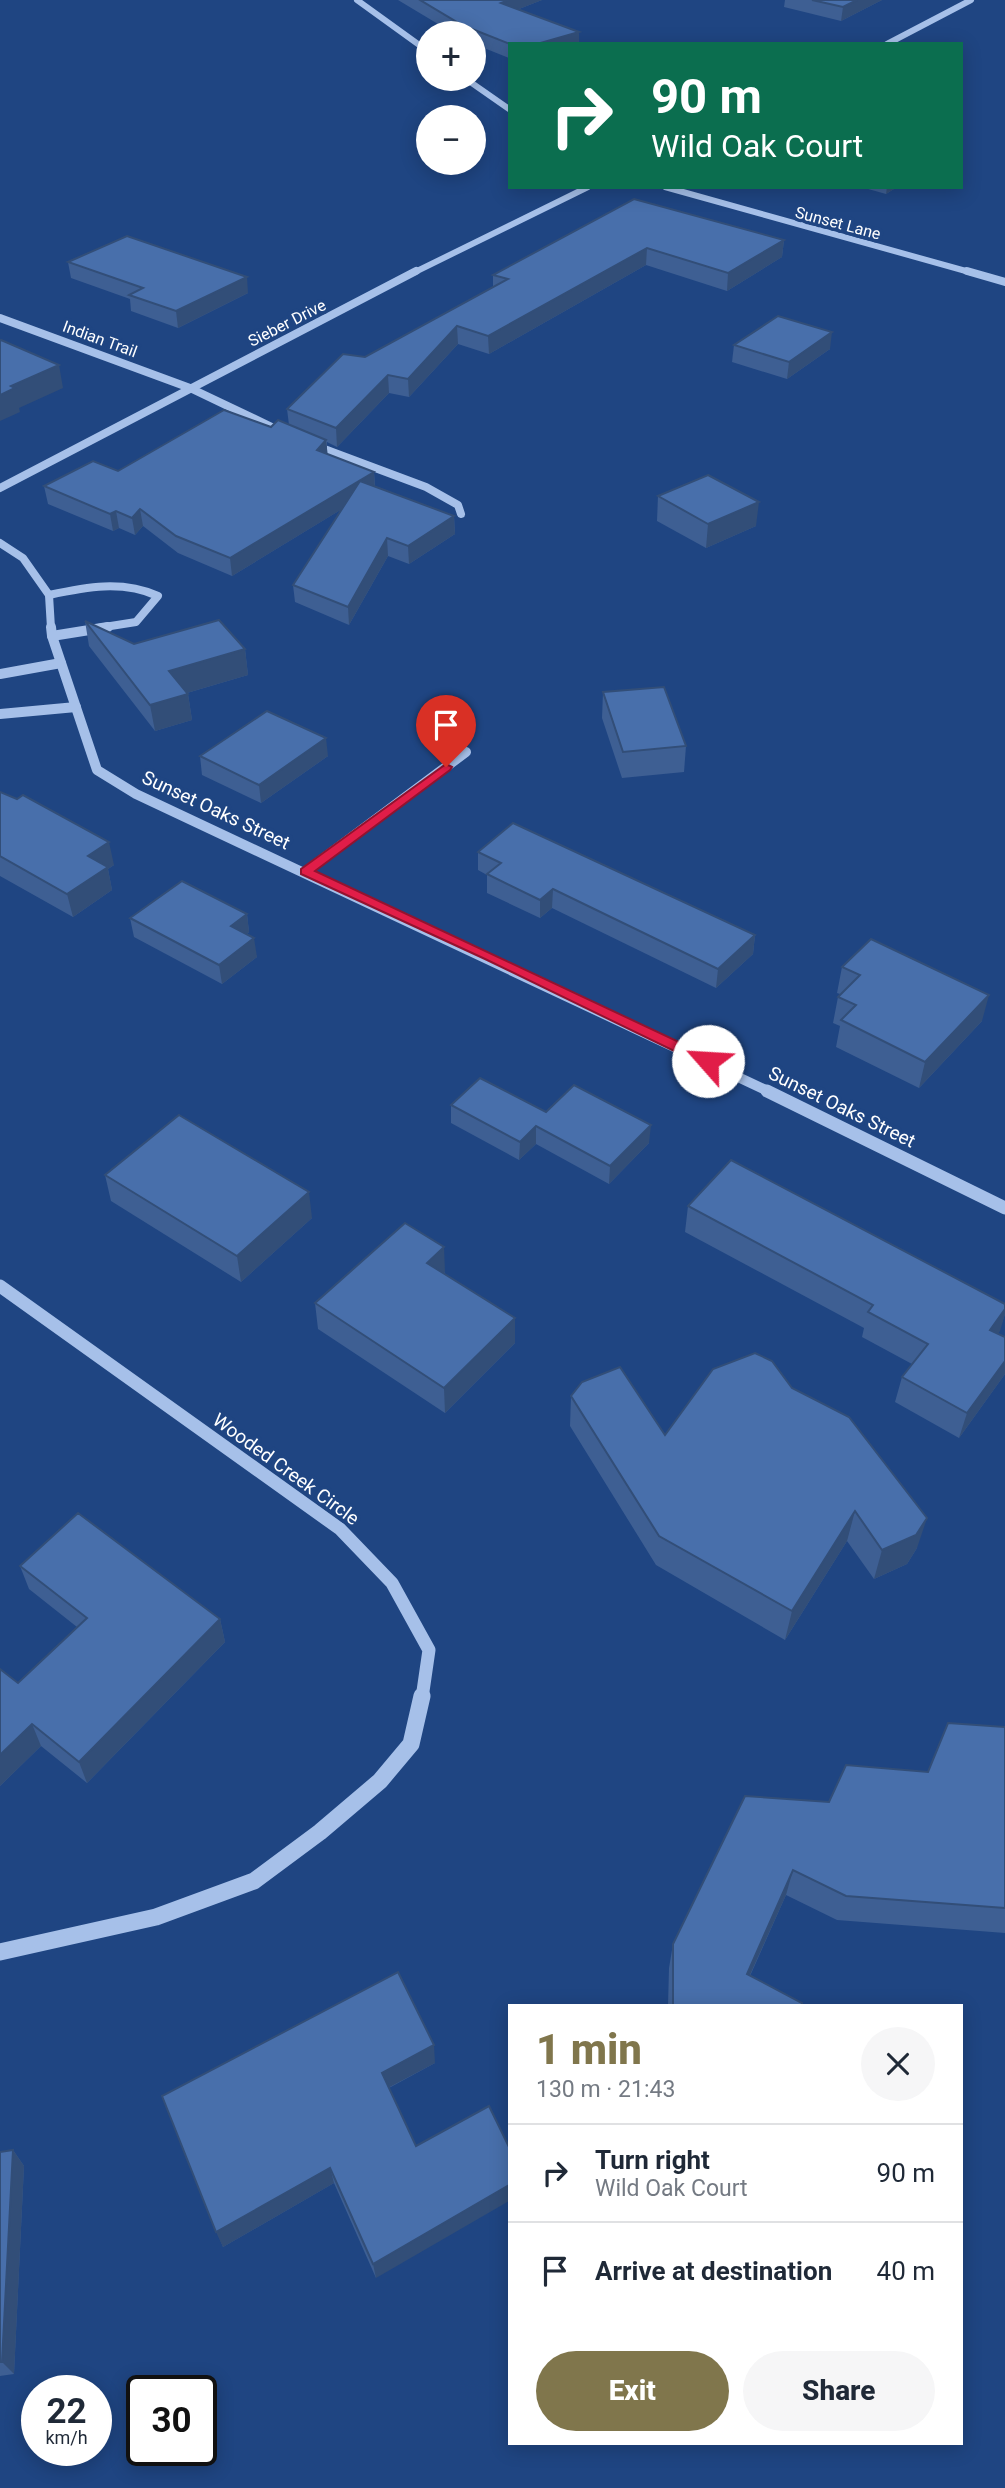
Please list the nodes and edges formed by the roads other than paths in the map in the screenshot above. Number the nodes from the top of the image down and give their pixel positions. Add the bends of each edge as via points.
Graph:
1 (357, 0) edge
2 (971, 0) edge
3 (891, 42) edge
4 (416, 43) edge
5 (483, 91) edge
6 (508, 108) edge
7 (585, 189) edge
8 (672, 189) edge
9 (1005, 282) edge
10 (0, 318) edge
11 (190, 388) junction
12 (288, 435) edge
13 (298, 439) edge
14 (0, 488) edge
15 (461, 514) dead end
16 (0, 543) edge
17 (48, 596) junction
18 (52, 636) junction
19 (61, 663) junction
20 (0, 674) edge
21 (76, 707) junction
22 (0, 714) edge
23 (466, 752) dead end
24 (305, 872) junction
25 (1005, 1208) edge
26 (0, 1286) edge
27 (0, 1952) edge

1 - 4 street
2 - 3 street
5 - 6 street
7 - 11 street, Sieber Drive
8 - 9 street, Sunset Lane
10 - 11 street, Indian Trail
11 - 12 street
11 - 14 street, Sieber Drive
13 - 15 street via 426,487 458,505
16 - 17 street, Sunset Oaks Street via 23,558
17 - 18 street, Sunset Oaks Street
17 - 18 street via 91,586 142,587 158,596 136,622
18 - 19 street, Sunset Oaks Street
19 - 20 street
19 - 21 street, Sunset Oaks Street
21 - 22 street
21 - 24 street, Sunset Oaks Street via 97,770 136,794
23 - 24 street
24 - 25 street, Sunset Oaks Street via 489,956
26 - 27 street, Wooded Creek Circle via 340,1529 392,1583 429,1650 421,1714 411,1744 380,1781 254,1881 156,1917

